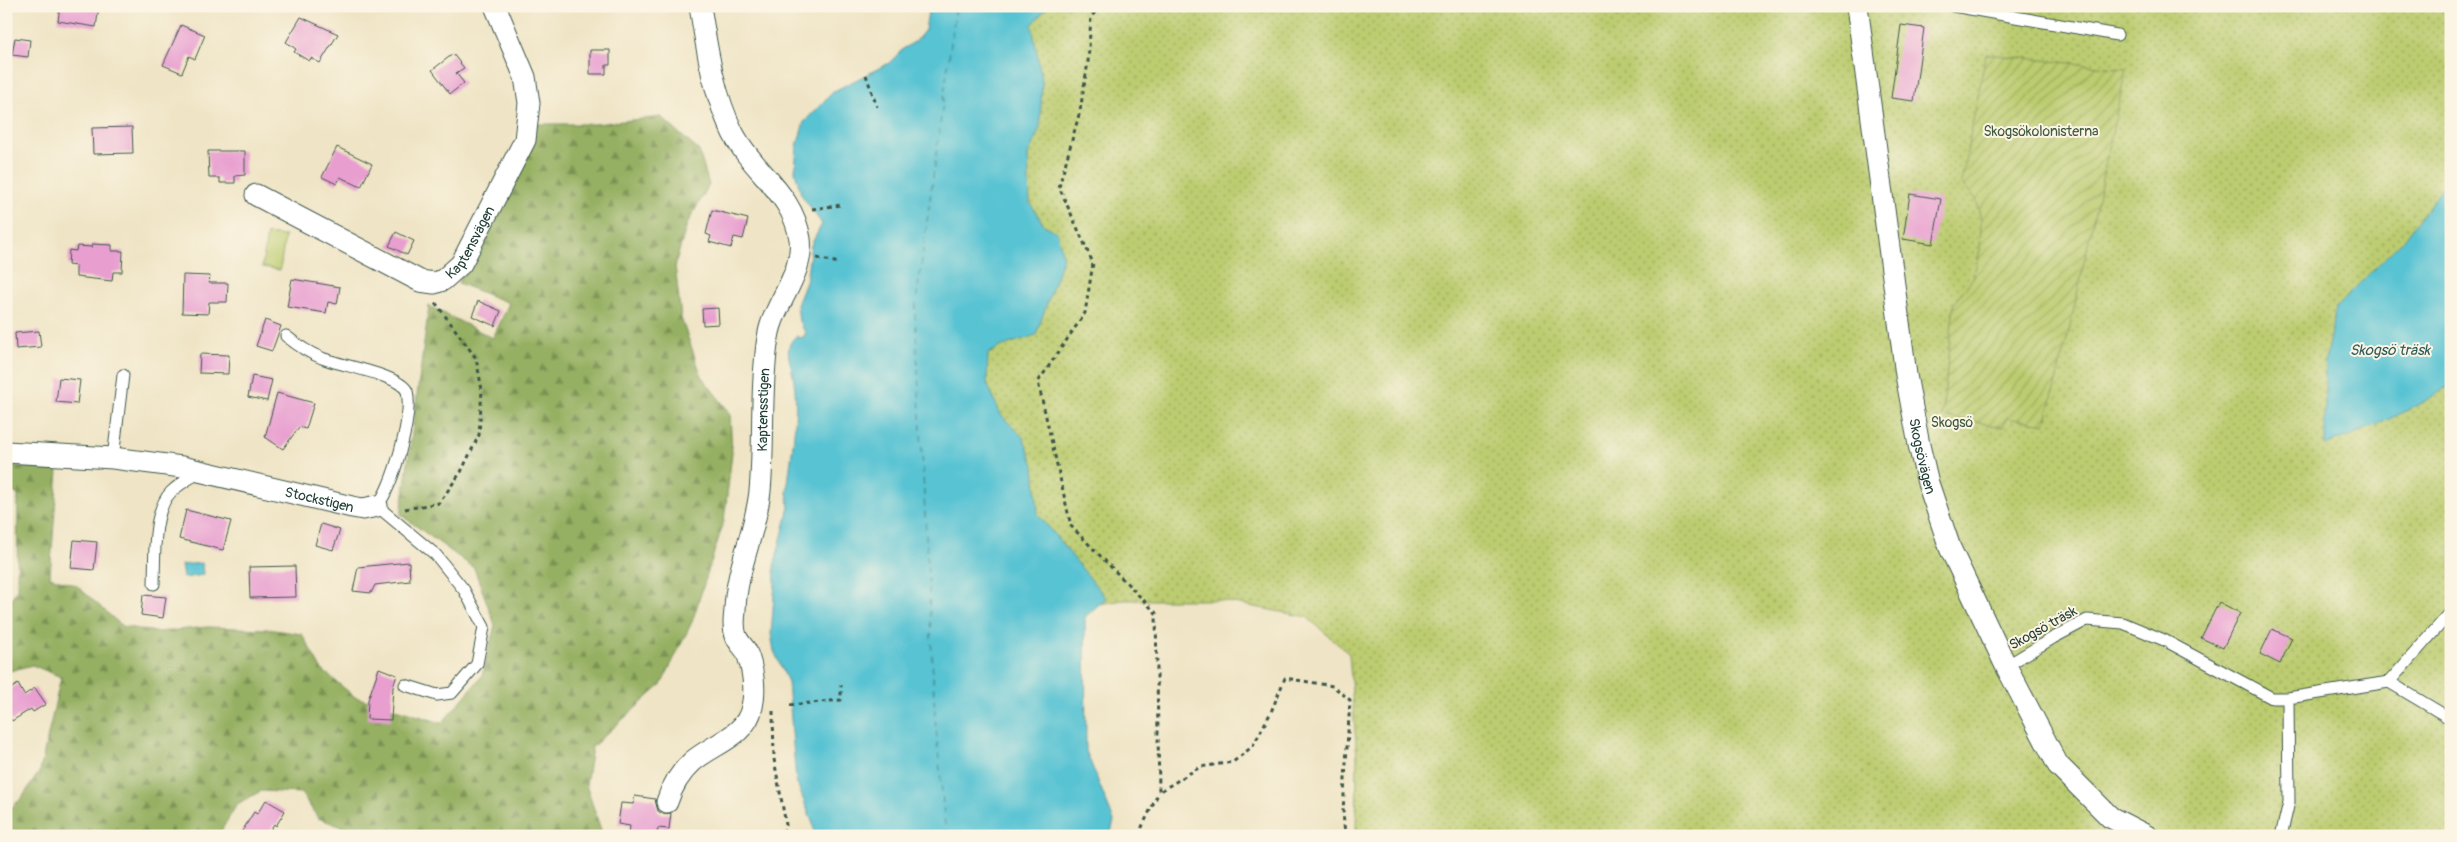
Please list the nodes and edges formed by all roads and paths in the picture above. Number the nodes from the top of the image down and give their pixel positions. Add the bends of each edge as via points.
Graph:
1 (495, 6) edge
2 (700, 6) edge
3 (1100, 6) edge
4 (1857, 6) edge
5 (1953, 6) edge
6 (2117, 35) dead end
7 (866, 75) dead end
8 (877, 107) dead end
9 (256, 195) dead end
10 (841, 206) dead end
11 (812, 209) dead end
12 (810, 256) dead end
13 (839, 263) dead end
14 (420, 281) junction
15 (286, 336) dead end
16 (123, 375) dead end
17 (6, 452) edge
18 (113, 458) junction
19 (200, 471) junction
20 (377, 506) junction
21 (154, 584) dead end
22 (2451, 612) edge
23 (2006, 666) junction
24 (2389, 682) junction
25 (405, 685) dead end
26 (840, 685) dead end
27 (2288, 698) junction
28 (773, 704) dead end
29 (790, 705) dead end
30 (2451, 719) edge
31 (1159, 792) junction
32 (667, 802) dead end
33 (783, 836) edge
34 (1140, 836) edge
35 (1345, 836) edge
36 (2147, 836) edge
37 (2281, 836) edge

1 - 14 street, Kaptensvägen via 525,77 529,103 526,140 461,264 443,280 434,283
2 - 32 street, Kaptensstigen via 710,69 733,132 744,152 788,203 800,241 795,272 771,324 766,349 760,492 741,567 735,607 734,630 746,651 754,681 752,708 739,730 681,773
3 - 31 path via 1091,17 1080,111 1059,187 1093,263 1085,313 1038,382 1071,526 1156,613
4 - 23 street, Skogsövägen via 1918,445 1950,548
5 - 6 lane
7 - 8 path
9 - 14 street
10 - 11 path
12 - 13 path
14 - 20 path via 476,358 482,390 480,435 461,472 438,503 406,509
15 - 20 lane via 320,358 390,379 405,387 408,396 397,462
16 - 18 lane
17 - 18 street, Stockstigen
18 - 19 street, Stockstigen
19 - 20 street, Stockstigen via 362,509
19 - 21 lane via 170,493 162,507 157,529
20 - 25 lane via 436,555 464,590 484,627 478,664 452,693 437,695
22 - 24 lane
23 - 27 lane, Skogsö träsk via 2087,620 2123,623 2164,640 2272,698
23 - 36 street, Skogsövägen via 2058,765 2110,817
24 - 27 lane, Skogsö träsk
24 - 30 lane
26 - 29 path via 841,700
27 - 37 lane via 2288,802
28 - 33 path via 774,759 786,825
31 - 34 path
31 - 35 path via 1200,767 1233,762 1253,746 1285,678 1333,686 1350,700 1343,811

